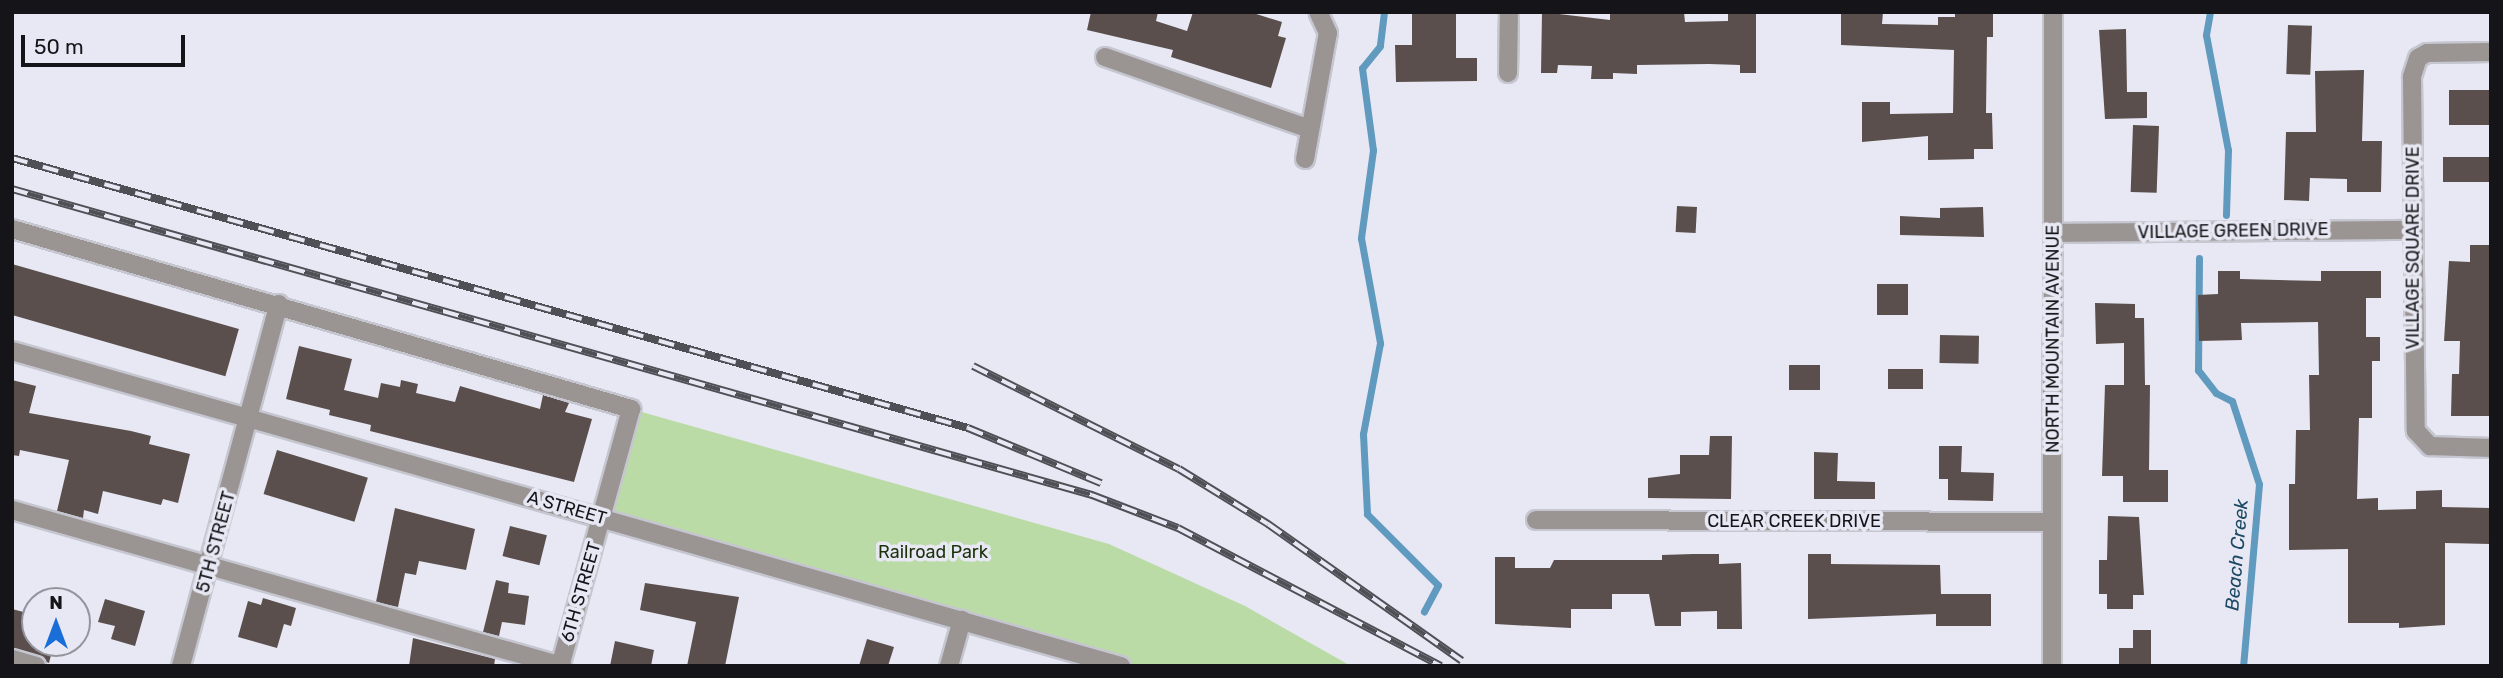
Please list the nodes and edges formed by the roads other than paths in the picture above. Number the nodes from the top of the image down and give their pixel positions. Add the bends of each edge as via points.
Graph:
1 (1318, 12) edge
2 (1510, 12) edge
3 (2053, 12) edge
4 (2491, 52) edge
5 (1105, 57) dead end
6 (1508, 73) dead end
7 (1310, 129) junction
8 (1305, 159) dead end
9 (12, 229) edge
10 (2413, 230) junction
11 (2054, 233) junction
12 (279, 304) junction
13 (12, 351) edge
14 (249, 417) junction
15 (2491, 448) edge
16 (12, 510) edge
17 (602, 518) junction
18 (1536, 520) dead end
19 (2053, 522) junction
20 (210, 566) junction
21 (962, 620) junction
22 (12, 659) edge
23 (36, 666) edge
24 (181, 666) edge
25 (561, 666) edge
26 (949, 666) edge
27 (1121, 666) edge
28 (2052, 666) edge

1 - 7 street via 1328,33
2 - 6 street
3 - 11 street, NORTH MOUNTAIN AVENUE
4 - 10 street, VILLAGE SQUARE DRIVE via 2435,51 2418,58 2414,66
5 - 7 street
7 - 8 street
9 - 12 street
10 - 11 street, VILLAGE GREEN DRIVE
10 - 15 street, VILLAGE SQUARE DRIVE via 2416,431 2430,446
11 - 19 street, NORTH MOUNTAIN AVENUE
12 - 14 street, 5TH STREET
12 - 17 street, 6TH STREET via 631,409
13 - 14 street, A STREET
14 - 17 street, A STREET
14 - 20 street, 5TH STREET
16 - 20 street
17 - 21 street, A STREET
17 - 25 street, 6TH STREET
18 - 19 street, CLEAR CREEK DRIVE
19 - 28 street, NORTH MOUNTAIN AVENUE
20 - 24 street, 5TH STREET
20 - 25 street
21 - 26 street
21 - 27 street, A STREET
22 - 23 street

